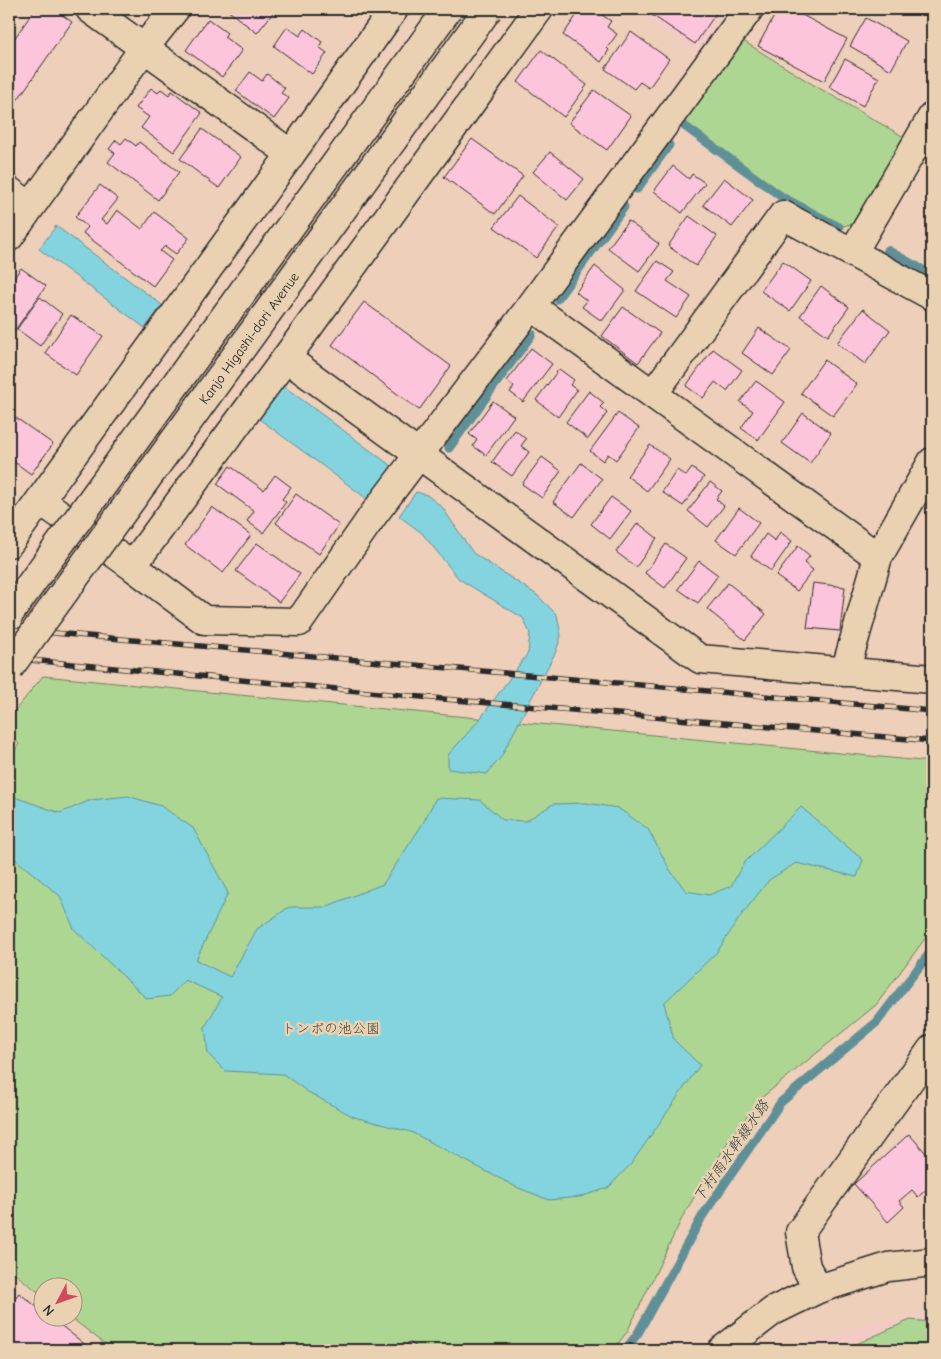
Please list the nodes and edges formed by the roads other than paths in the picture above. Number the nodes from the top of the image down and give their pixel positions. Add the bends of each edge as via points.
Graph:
1 (90, 9) edge
2 (175, 9) edge
3 (394, 9) edge
4 (448, 9) edge
5 (488, 9) edge
6 (539, 9) edge
7 (749, 9) edge
8 (144, 48) junction
9 (932, 117) edge
10 (291, 154) junction
11 (20, 198) edge
12 (9, 237) edge
13 (853, 252) junction
14 (932, 296) edge
15 (531, 306) junction
16 (286, 358) junction
17 (653, 394) junction
18 (420, 454) junction
19 (932, 462) edge
20 (40, 500) junction
21 (9, 543) edge
22 (878, 557) junction
23 (132, 566) junction
24 (9, 614) edge
25 (9, 668) edge
26 (845, 672) junction
27 (932, 679) edge
28 (932, 1049) edge
29 (932, 1262) edge
30 (818, 1289) junction
31 (722, 1350) edge

1 - 8 street
2 - 8 street
3 - 10 street
4 - 24 street, bridge
5 - 25 street, Kanjo Higashi-dori Avenue, bridge
6 - 16 street
7 - 15 street
8 - 10 street
8 - 11 street
9 - 13 street
10 - 20 street
11 - 12 street
13 - 14 street
13 - 17 street via 783,214
15 - 17 street
15 - 18 street
16 - 18 street
16 - 23 street
17 - 22 street
18 - 23 street via 299,622 204,620
18 - 26 street via 700,659
19 - 22 street
20 - 21 street
20 - 23 street
22 - 26 street
26 - 27 street
28 - 30 street via 800,1232 806,1266
29 - 30 street via 888,1267
30 - 31 street via 773,1311

